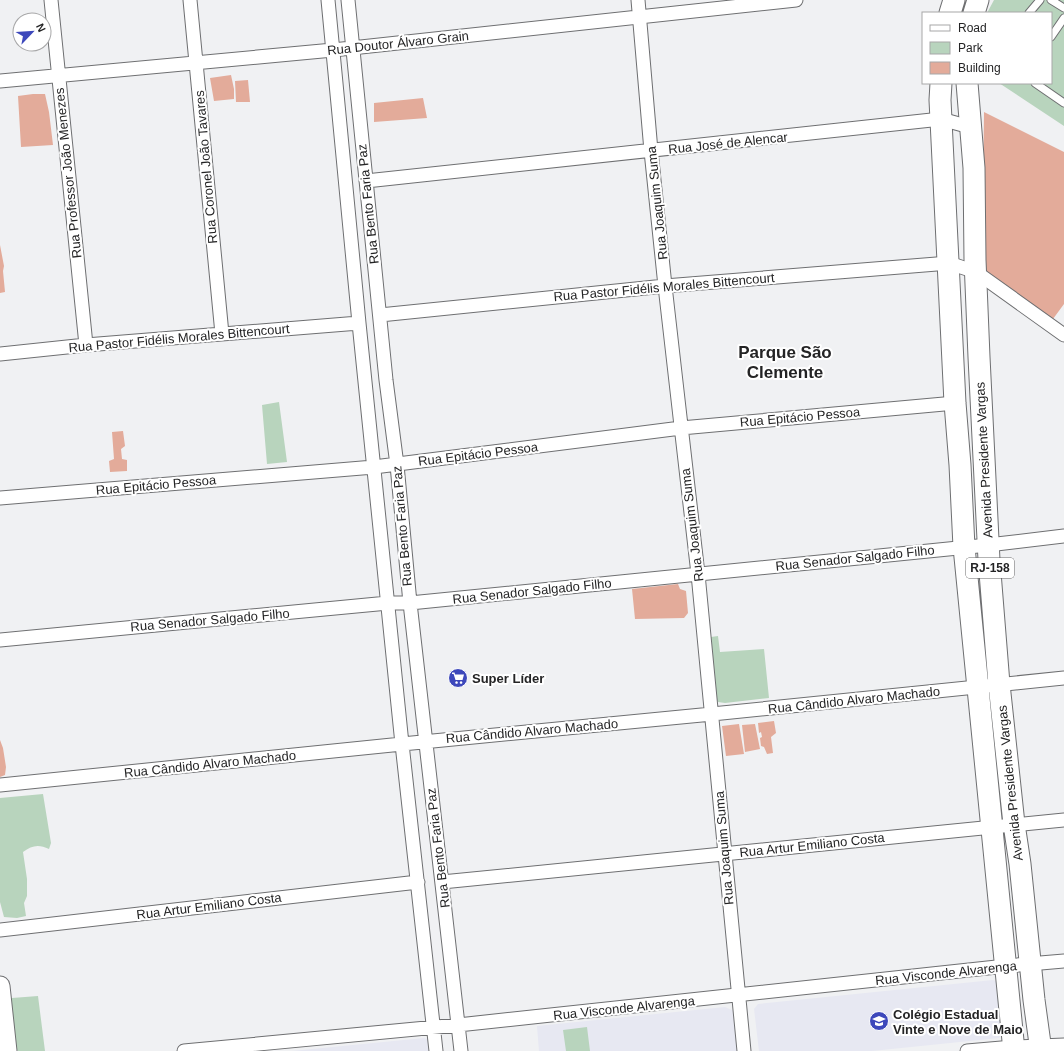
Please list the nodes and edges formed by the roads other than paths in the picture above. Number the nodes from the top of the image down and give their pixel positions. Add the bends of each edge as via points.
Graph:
1 (51, 0) edge
2 (190, 0) edge
3 (328, 0) edge
4 (348, 0) edge
5 (638, 0) edge
6 (796, 0) edge
7 (954, 0) edge
8 (978, 0) edge
9 (1040, 0) edge
10 (1051, 0) edge
11 (1064, 8) edge
12 (950, 12) edge
13 (974, 12) edge
14 (1030, 12) edge
15 (640, 18) junction
16 (1064, 18) edge
17 (1052, 36) edge
18 (352, 48) junction
19 (333, 50) junction
20 (196, 62) junction
21 (58, 76) junction
22 (0, 81) edge
23 (941, 84) edge
24 (967, 84) edge
25 (1036, 84) edge
26 (1064, 103) edge
27 (941, 119) junction
28 (970, 127) junction
29 (651, 151) junction
30 (366, 181) junction
31 (949, 263) junction
32 (976, 272) junction
33 (665, 286) junction
34 (380, 315) junction
35 (359, 323) junction
36 (222, 334) junction
37 (1064, 335) edge
38 (86, 345) junction
39 (0, 354) edge
40 (955, 403) junction
41 (681, 428) junction
42 (397, 465) junction
43 (374, 467) junction
44 (0, 498) edge
45 (1064, 536) edge
46 (988, 545) junction
47 (964, 547) junction
48 (698, 574) junction
49 (388, 603) junction
50 (410, 603) junction
51 (0, 640) edge
52 (1064, 678) edge
53 (999, 684) junction
54 (978, 687) junction
55 (712, 714) junction
56 (425, 742) junction
57 (402, 744) junction
58 (0, 785) edge
59 (1064, 820) edge
60 (1014, 824) junction
61 (992, 827) junction
62 (725, 854) junction
63 (418, 882) junction
64 (442, 882) junction
65 (0, 930) edge
66 (1064, 961) edge
67 (1030, 963) junction
68 (1006, 966) junction
69 (0, 986) edge
70 (738, 996) junction
71 (458, 1025) junction
72 (434, 1027) junction
73 (1064, 1045) edge
74 (1014, 1049) edge
75 (1040, 1049) edge
76 (7, 1051) edge
77 (184, 1051) edge
78 (436, 1051) edge
79 (461, 1051) edge
80 (744, 1051) edge
81 (968, 1051) edge

1 - 21 street, Rua Professor João Menezes
2 - 20 street, Rua Coronel João Tavares
3 - 19 street, Rua Bento Faria Paz
4 - 18 street, Rua Bento Faria Paz
5 - 15 street, Rua Joaquim Suma
6 - 15 street, Rua Doutor Álvaro Grain
7 - 12 main road
8 - 13 main road
9 - 14 lane
10 - 11 lane
15 - 18 street, Rua Doutor Álvaro Grain
15 - 29 street, Rua Joaquim Suma
16 - 17 lane
18 - 19 street, Rua Doutor Álvaro Grain
18 - 30 street, Rua Bento Faria Paz
19 - 20 street, Rua Doutor Álvaro Grain
19 - 35 street, Rua Bento Faria Paz
20 - 21 street, Rua Doutor Álvaro Grain
20 - 36 street, Rua Coronel João Tavares
21 - 22 street, Rua Doutor Álvaro Grain
21 - 38 street, Rua Professor João Menezes
23 - 27 main road, Avenida Presidente Vargas / RJ-158
24 - 28 main road, Avenida Presidente Vargas / RJ-158
25 - 26 lane
27 - 28 street, Rua José de Alencar
27 - 29 street, Rua José de Alencar
27 - 31 main road, Avenida Presidente Vargas / RJ-158
28 - 32 main road, Avenida Presidente Vargas / RJ-158 via 974,168
29 - 30 street, Rua José de Alencar
29 - 33 street, Rua Joaquim Suma
30 - 34 street, Rua Bento Faria Paz
31 - 32 street
31 - 33 street, Rua Pastor Fidélis Morales Bittencourt
31 - 40 main road, Avenida Presidente Vargas / RJ-158
32 - 37 street
32 - 46 main road, Avenida Presidente Vargas / RJ-158
33 - 34 street, Rua Pastor Fidélis Morales Bittencourt
33 - 41 street, Rua Joaquim Suma
34 - 42 street, Rua Bento Faria Paz
35 - 36 street, Rua Pastor Fidélis Morales Bittencourt
35 - 43 street, Rua Bento Faria Paz
36 - 38 street, Rua Pastor Fidélis Morales Bittencourt
38 - 39 street, Rua Pastor Fidélis Morales Bittencourt
40 - 41 street, Rua Epitácio Pessoa
40 - 47 main road, Avenida Presidente Vargas / RJ-158
41 - 42 street, Rua Epitácio Pessoa
41 - 48 street, Rua Joaquim Suma
42 - 43 street, Rua Epitácio Pessoa
42 - 50 street, Rua Bento Faria Paz
43 - 44 street, Rua Epitácio Pessoa
43 - 49 street, Rua Bento Faria Paz
45 - 46 street, Rua Senador Salgado Filho
46 - 47 street, Rua Senador Salgado Filho
46 - 53 main road, Avenida Presidente Vargas / RJ-158
47 - 48 street, Rua Senador Salgado Filho
47 - 54 main road, Avenida Presidente Vargas / RJ-158
48 - 50 street, Rua Senador Salgado Filho
48 - 55 street, Rua Joaquim Suma
49 - 50 street, Rua Senador Salgado Filho
49 - 51 street, Rua Senador Salgado Filho
49 - 57 street, Rua Bento Faria Paz
50 - 56 street, Rua Bento Faria Paz
52 - 53 street, Rua Cândido Alvaro Machado
53 - 54 street, Rua Cândido Alvaro Machado
53 - 60 main road, Avenida Presidente Vargas / RJ-158
54 - 55 street, Rua Cândido Alvaro Machado
54 - 61 main road, Avenida Presidente Vargas / RJ-158
55 - 56 street, Rua Cândido Alvaro Machado
55 - 62 street, Rua Joaquim Suma
56 - 57 street, Rua Cândido Alvaro Machado
56 - 64 street, Rua Bento Faria Paz
57 - 58 street, Rua Cândido Alvaro Machado
57 - 63 street, Rua Bento Faria Paz
59 - 60 street, Rua Artur Emiliano Costa
60 - 61 street, Rua Artur Emiliano Costa
60 - 67 main road, Avenida Presidente Vargas / RJ-158
61 - 62 street, Rua Artur Emiliano Costa
61 - 68 main road, Avenida Presidente Vargas / RJ-158
62 - 64 street, Rua Artur Emiliano Costa
62 - 70 street, Rua Joaquim Suma
63 - 65 street, Rua Artur Emiliano Costa
63 - 72 street, Rua Bento Faria Paz
64 - 71 street, Rua Bento Faria Paz
66 - 67 street, Rua Visconde Alvarenga
67 - 68 street, Rua Visconde Alvarenga
67 - 75 main road, Avenida Presidente Vargas / RJ-158
68 - 70 street, Rua Visconde Alvarenga
68 - 74 main road, Avenida Presidente Vargas / RJ-158
69 - 76 main road
70 - 71 street, Rua Visconde Alvarenga
70 - 80 street, Rua Joaquim Suma
71 - 72 street, Rua Visconde Alvarenga
71 - 79 street, Rua Bento Faria Paz
72 - 77 street, Rua Visconde Alvarenga
72 - 78 street, Rua Bento Faria Paz
73 - 75 street
74 - 75 street
74 - 81 street

